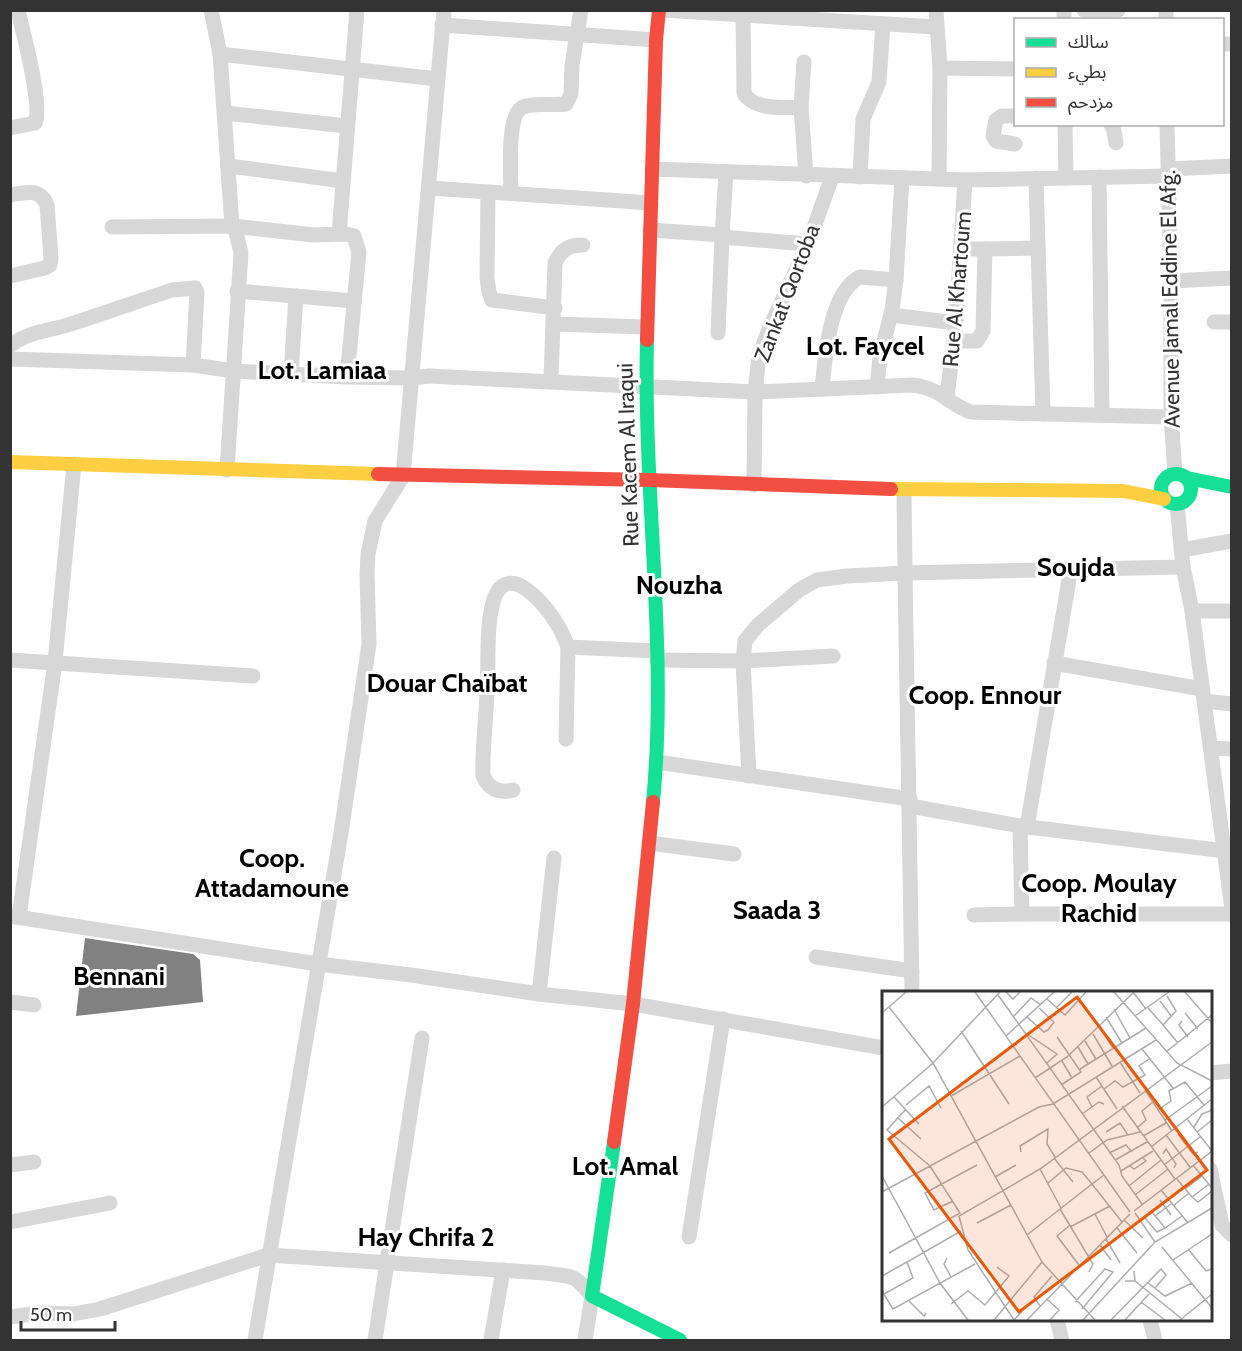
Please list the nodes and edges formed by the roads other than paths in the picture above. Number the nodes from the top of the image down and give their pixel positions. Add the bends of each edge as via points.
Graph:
1 (18, 10) edge
2 (211, 10) edge
3 (357, 10) edge
4 (581, 10) edge
5 (661, 10) edge
6 (936, 10) edge
7 (1084, 10) edge
8 (1118, 10) edge
9 (798, 14) edge
10 (743, 15) junction
11 (865, 16) edge
12 (443, 18) edge
13 (883, 24) junction
14 (936, 27) junction
15 (579, 34) junction
16 (656, 40) junction
17 (220, 54) junction
18 (804, 62) dead end
19 (940, 68) junction
20 (1014, 69) edge
21 (353, 70) junction
22 (437, 79) junction
23 (801, 107) junction
24 (225, 113) junction
25 (1014, 116) edge
26 (347, 126) junction
27 (1065, 126) edge
28 (1112, 126) edge
29 (1167, 126) edge
30 (10, 128) edge
31 (1116, 143) dead end
32 (1015, 144) dead end
33 (229, 166) junction
34 (1232, 166) edge
35 (652, 169) junction
36 (726, 172) junction
37 (1168, 172) junction
38 (806, 176) junction
39 (832, 177) junction
40 (860, 177) junction
41 (1099, 177) junction
42 (902, 178) junction
43 (1036, 178) junction
44 (1066, 178) junction
45 (939, 179) junction
46 (965, 180) junction
47 (343, 182) junction
48 (430, 188) junction
49 (488, 192) junction
50 (511, 193) junction
51 (10, 195) edge
52 (651, 203) junction
53 (232, 226) junction
54 (112, 227) dead end
55 (650, 230) junction
56 (339, 234) junction
57 (723, 236) junction
58 (808, 244) junction
59 (583, 245) dead end
60 (1038, 248) junction
61 (962, 249) junction
62 (985, 249) junction
63 (10, 276) edge
64 (1232, 278) edge
65 (896, 280) junction
66 (1171, 280) junction
67 (237, 291) junction
68 (296, 296) junction
69 (354, 301) junction
70 (555, 308) junction
71 (891, 315) junction
72 (1214, 322) dead end
73 (1232, 322) edge
74 (956, 323) junction
75 (554, 324) junction
76 (646, 327) junction
77 (717, 333) dead end
78 (954, 340) junction
79 (10, 346) edge
80 (10, 359) edge
81 (193, 365) junction
82 (234, 370) junction
83 (291, 374) junction
84 (347, 377) junction
85 (412, 378) junction
86 (550, 380) junction
87 (877, 387) junction
88 (646, 388) junction
89 (822, 389) junction
90 (754, 392) junction
91 (946, 397) junction
92 (1043, 414) junction
93 (1102, 415) junction
94 (1171, 417) junction
95 (10, 462) edge
96 (74, 464) junction
97 (227, 470) junction
98 (404, 476) junction
99 (1175, 477) junction
100 (649, 480) junction
101 (754, 485) junction
102 (1230, 487) edge
103 (904, 490) junction
104 (1123, 491) junction
105 (1176, 500) junction
106 (1232, 542) edge
107 (1181, 550) junction
108 (1182, 567) junction
109 (1071, 568) junction
110 (905, 573) junction
111 (1192, 611) junction
112 (1232, 611) edge
113 (568, 647) junction
114 (657, 655) junction
115 (833, 656) dead end
116 (10, 660) edge
117 (743, 661) junction
118 (54, 662) junction
119 (1054, 663) junction
120 (253, 676) dead end
121 (1203, 695) junction
122 (1232, 704) edge
123 (566, 739) dead end
124 (1211, 748) junction
125 (1232, 749) edge
126 (657, 762) junction
127 (749, 776) junction
128 (513, 790) dead end
129 (910, 802) junction
130 (1024, 826) junction
131 (1227, 829) edge
132 (649, 843) junction
133 (1228, 850) edge
134 (734, 854) dead end
135 (554, 858) dead end
136 (1232, 909) edge
137 (1022, 914) junction
138 (1232, 914) edge
139 (974, 915) dead end
140 (15, 916) edge
141 (816, 957) dead end
142 (318, 964) junction
143 (912, 971) junction
144 (912, 991) edge
145 (539, 994) junction
146 (10, 1002) edge
147 (633, 1004) junction
148 (34, 1005) dead end
149 (723, 1020) junction
150 (422, 1038) dead end
151 (882, 1048) edge
152 (1232, 1071) edge
153 (1212, 1073) edge
154 (34, 1162) dead end
155 (10, 1166) edge
156 (1212, 1178) edge
157 (110, 1203) dead end
158 (10, 1222) edge
159 (1232, 1235) edge
160 (689, 1237) dead end
161 (268, 1255) junction
162 (387, 1262) junction
163 (502, 1270) junction
164 (592, 1296) junction
165 (10, 1317) edge
166 (1057, 1321) edge
167 (1150, 1321) edge
168 (675, 1340) edge
169 (255, 1341) edge
170 (375, 1341) edge
171 (491, 1341) edge
172 (585, 1341) edge
173 (1062, 1341) edge
174 (1155, 1341) edge

1 - 30 street via 37,99 37,118 27,126
2 - 17 street
3 - 21 street
4 - 15 street
5 - 10 street
5 - 16 street, Rue Kacem Al Iraqui
6 - 14 street
7 - 8 street
9 - 10 street
9 - 11 street
10 - 23 street via 742,85 747,99 757,104
11 - 13 street
12 - 15 street
12 - 22 street
13 - 14 street
13 - 40 street via 879,82 863,119
14 - 19 street
15 - 16 street
15 - 50 street via 571,94 566,104 524,106 515,114
16 - 35 street, Rue Kacem Al Iraqui
17 - 21 street
17 - 24 street
18 - 23 street
19 - 20 street
19 - 45 street
21 - 22 street
21 - 26 street
22 - 48 street
23 - 38 street
24 - 26 street
24 - 33 street
25 - 32 street via 996,120 993,136 996,141
26 - 47 street
27 - 44 street
28 - 31 street
29 - 37 street, Avenue Jamal Eddine El Afg.
33 - 47 street
33 - 53 street
34 - 37 street
35 - 36 street
35 - 52 street, Rue Kacem Al Iraqui
36 - 38 street
36 - 57 street
37 - 41 street
37 - 66 street, Avenue Jamal Eddine El Afg.
38 - 39 street
39 - 40 street
39 - 58 street, Zankat Qortoba
40 - 42 street
41 - 44 street
41 - 93 street
42 - 45 street
42 - 65 street
43 - 44 street
43 - 46 street
43 - 60 street
45 - 46 street
46 - 61 street, Rue Al Khartoum
47 - 56 street
48 - 49 street
48 - 85 street
49 - 50 street
49 - 70 street via 487,278 492,300
50 - 52 street
51 - 63 street via 34,192 44,198 51,258 45,268
52 - 55 street, Rue Kacem Al Iraqui
53 - 54 street
53 - 56 street
53 - 67 street via 241,253
55 - 57 street
55 - 76 street, Rue Kacem Al Iraqui
56 - 69 street via 352,235 357,242
57 - 58 street
57 - 77 street
58 - 90 street, Zankat Qortoba via 759,356
59 - 70 street via 567,247 555,263
60 - 62 street
60 - 92 street
61 - 62 street
61 - 74 street, Rue Al Khartoum
62 - 78 street via 983,331 977,341
64 - 66 street
65 - 71 street
65 - 89 street via 860,277 848,286 831,323
66 - 94 street, Avenue Jamal Eddine El Afg.
67 - 68 street
67 - 82 street
68 - 69 street
68 - 83 street
69 - 84 street
70 - 75 street
71 - 74 street
71 - 87 street
72 - 73 street
74 - 78 street, Rue Al Khartoum
75 - 76 street
75 - 86 street
76 - 88 street, Rue Kacem Al Iraqui
78 - 91 street, Rue Al Khartoum
79 - 81 street via 39,331 68,326 172,290 195,288
80 - 81 street
81 - 82 street
82 - 83 street
82 - 97 street
83 - 84 street
84 - 85 street
85 - 86 street
85 - 98 street
86 - 88 street
87 - 89 street
87 - 91 street via 926,387
88 - 90 street
88 - 100 street, Rue Kacem Al Iraqui
89 - 90 street
90 - 101 street, Zankat Qortoba
91 - 92 street via 971,412
92 - 93 street
93 - 94 street
94 - 99 street, Avenue Jamal Eddine El Afg.
95 - 96 street
96 - 97 street
96 - 118 street
97 - 98 street
98 - 100 street
98 - 142 street via 375,521 368,554 369,644
99 - 102 street
99 - 104 street
99 - 105 street via 1161,492
99 - 105 street via 1191,486
100 - 101 street
100 - 114 street, Rue Kacem Al Iraqui
101 - 103 street
102 - 105 street
103 - 104 street
103 - 110 street
104 - 105 street
105 - 107 street
106 - 107 street
107 - 108 street
108 - 109 street
108 - 111 street
109 - 110 street
109 - 119 street
110 - 117 street via 817,580 799,590 757,626 745,641
110 - 129 street
111 - 112 street
111 - 121 street
113 - 114 street
113 - 123 street
113 - 128 street via 552,617 530,592 518,583 502,585 496,594 490,623 483,776 499,792
114 - 117 street
114 - 126 street, Rue Kacem Al Iraqui
115 - 117 street
116 - 118 street
117 - 127 street
118 - 120 street
118 - 140 street
119 - 121 street
119 - 130 street
121 - 122 street
121 - 124 street
124 - 125 street
124 - 131 street
126 - 127 street
126 - 132 street, Rue Kacem Al Iraqui
127 - 129 street
129 - 130 street
129 - 143 street
130 - 133 street
130 - 137 street
131 - 133 street
132 - 134 street
132 - 147 street, Rue Kacem Al Iraqui
133 - 136 street
135 - 145 street
137 - 138 street
137 - 139 street
140 - 142 street
141 - 143 street
142 - 145 street
142 - 161 street
143 - 144 street
145 - 147 street
146 - 148 street
147 - 149 street
147 - 164 street, Rue Kacem Al Iraqui
149 - 151 street
149 - 160 street
150 - 162 street
152 - 153 street
154 - 155 street
156 - 159 street via 1222,1225
157 - 158 street
161 - 162 street
161 - 165 street via 100,1309
161 - 169 street
162 - 163 street
162 - 170 street
163 - 164 street via 573,1277
163 - 171 street
164 - 168 street
164 - 172 street
166 - 173 street
167 - 174 street

